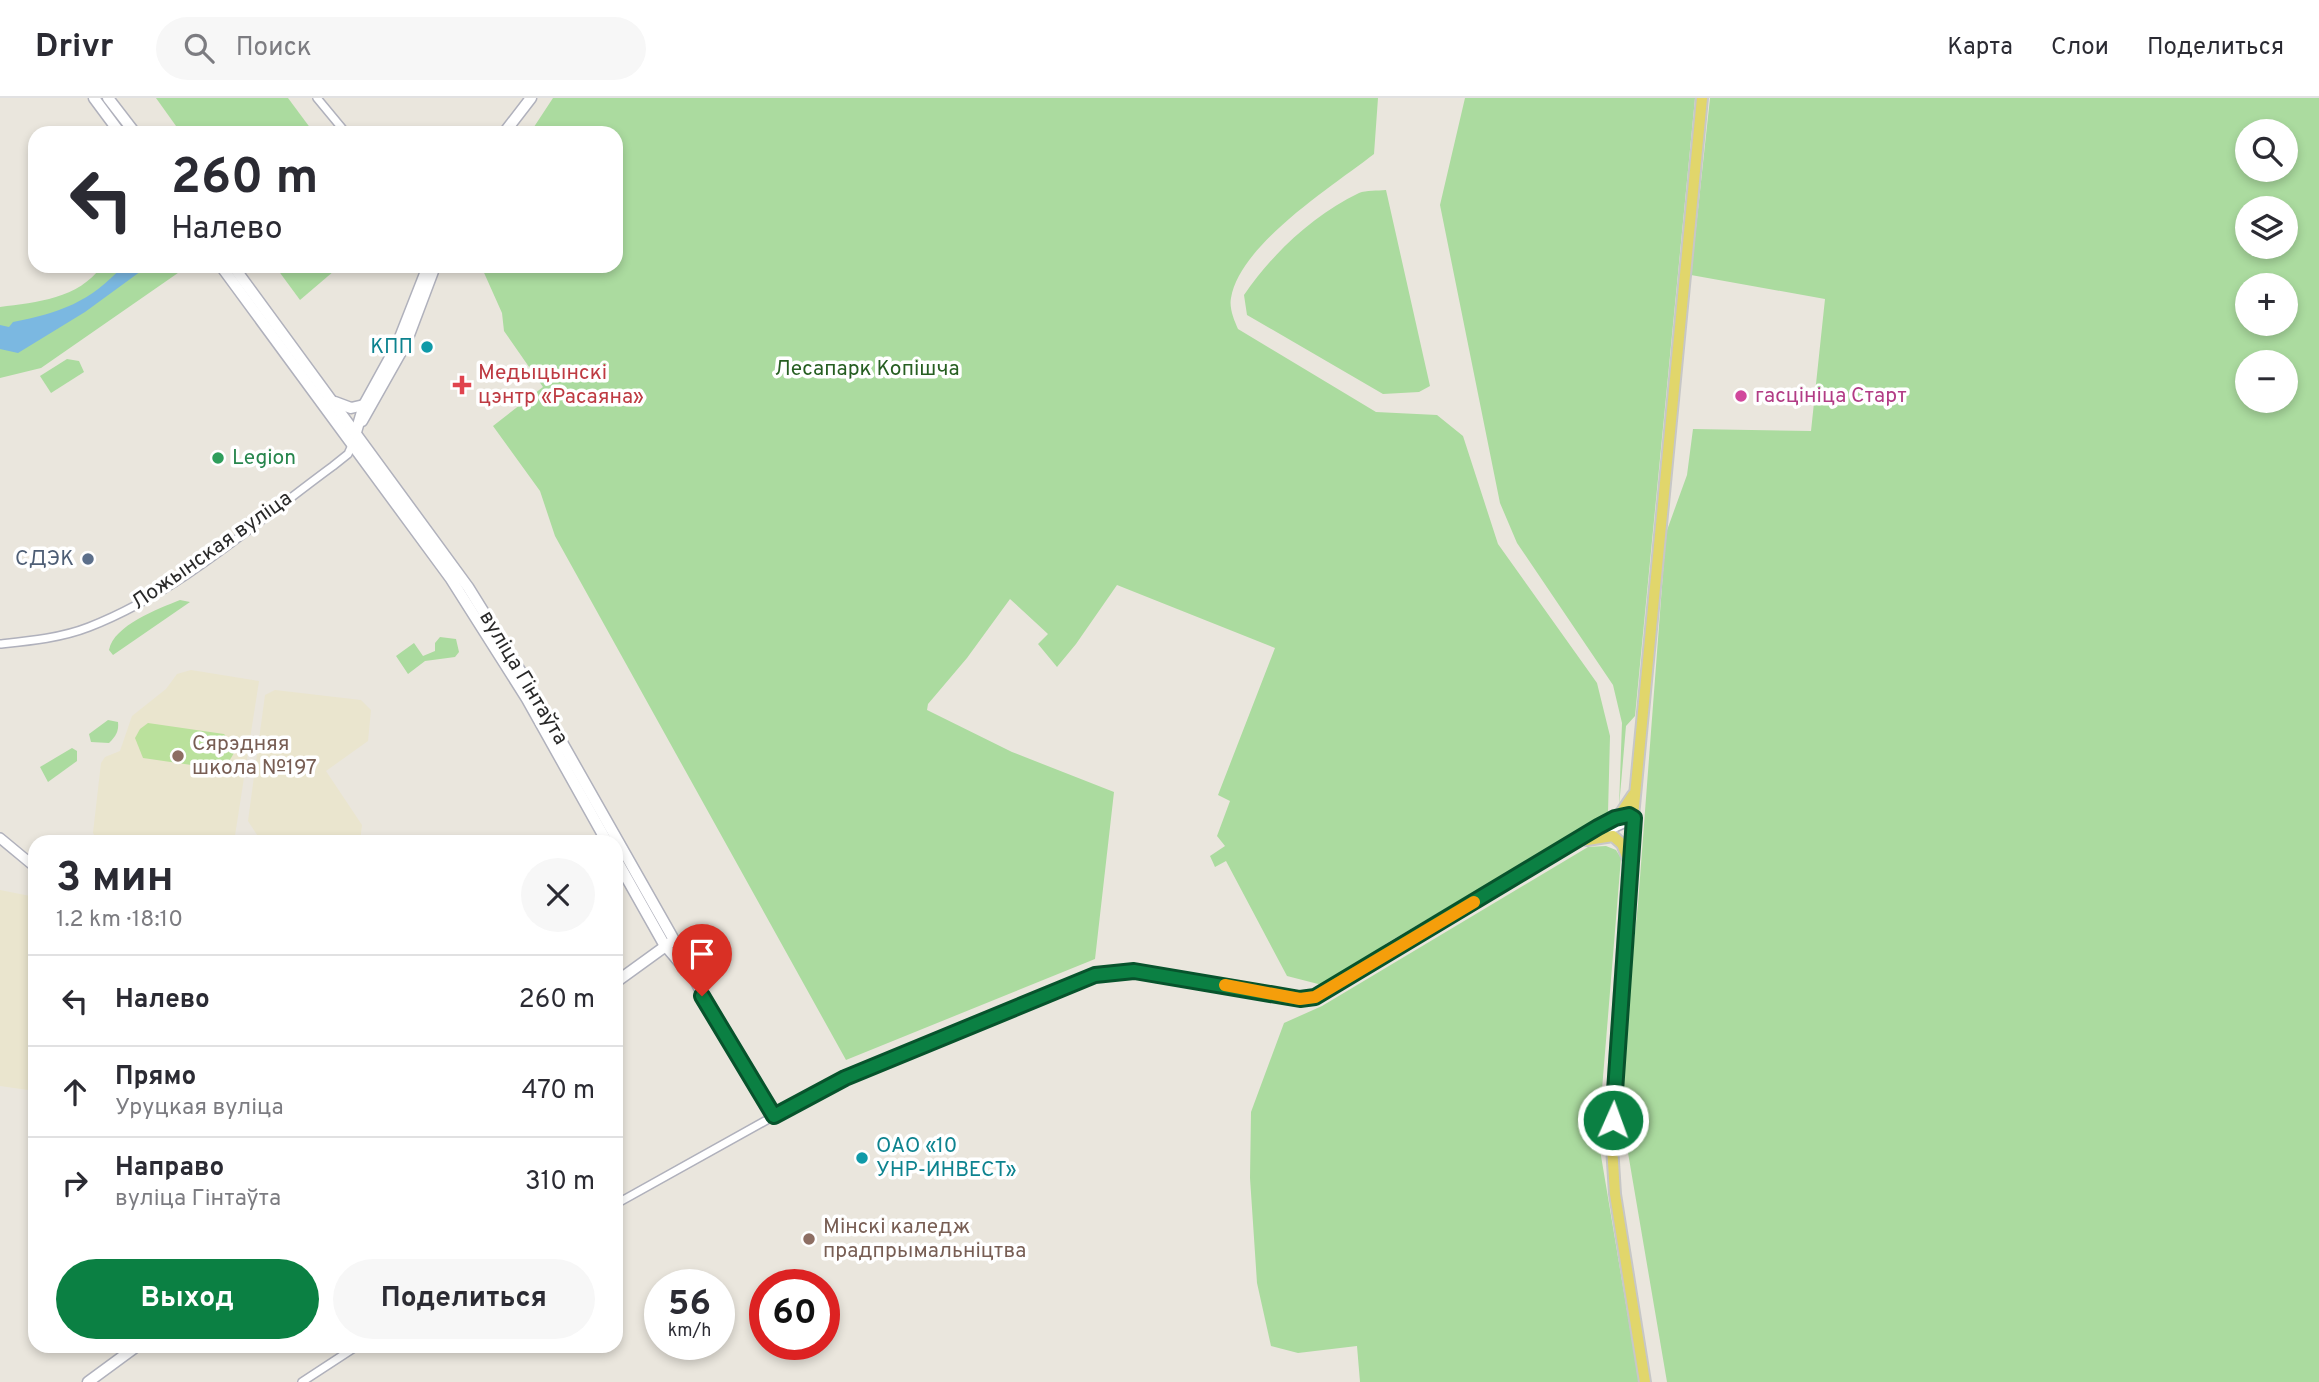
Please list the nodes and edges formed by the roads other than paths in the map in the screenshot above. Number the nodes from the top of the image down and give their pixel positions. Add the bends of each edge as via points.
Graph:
1 (94, 98) edge
2 (108, 98) edge
3 (317, 98) edge
4 (531, 98) edge
5 (1702, 98) edge
6 (115, 126) edge
7 (130, 126) edge
8 (340, 126) edge
9 (509, 126) edge
10 (226, 273) edge
11 (238, 273) edge
12 (425, 273) edge
13 (432, 273) edge
14 (335, 401) junction
15 (363, 405) junction
16 (356, 430) junction
17 (353, 442) junction
18 (0, 644) edge
19 (1636, 790) junction
20 (1619, 816) junction
21 (1634, 818) junction
22 (603, 835) edge
23 (609, 835) edge
24 (0, 838) edge
25 (1587, 840) junction
26 (623, 860) edge
27 (1544, 860) junction
28 (28, 861) edge
29 (1629, 861) junction
30 (623, 870) edge
31 (669, 943) junction
32 (623, 977) edge
33 (774, 1116) junction
34 (623, 1200) edge
35 (127, 1353) edge
36 (346, 1353) edge
37 (88, 1382) edge
38 (302, 1382) edge
39 (1645, 1382) edge

1 - 6 main road
2 - 7 main road
3 - 8 street
4 - 9 main road
5 - 19 main road
10 - 17 main road, вуліца Гінтаўта
11 - 14 main road, вуліца Гінтаўта
12 - 15 main road, Ложынская вуліца via 397,345
13 - 16 main road via 396,365
14 - 15 main road via 351,408
14 - 16 main road, вуліца Гінтаўта
15 - 16 main road, Ложынская вуліца
16 - 17 main road, Ложынская вуліца
16 - 23 main road, вуліца Гінтаўта via 494,628
17 - 18 street, Ложынская вуліца via 348,454 333,467 154,596 87,628
17 - 22 main road, вуліца Гінтаўта via 467,602
19 - 20 main road
19 - 21 main road
20 - 21 street
20 - 27 street
21 - 25 street
21 - 29 main road
24 - 28 street
25 - 27 street
25 - 29 main road via 1613,836
26 - 31 main road, вуліца Гінтаўта
27 - 33 street via 1315,997 1300,999 1134,971 1081,979 845,1078
29 - 39 main road via 1612,1146 1615,1194
30 - 31 main road
31 - 32 main road
31 - 33 street
33 - 34 street
35 - 37 main road
36 - 38 street

